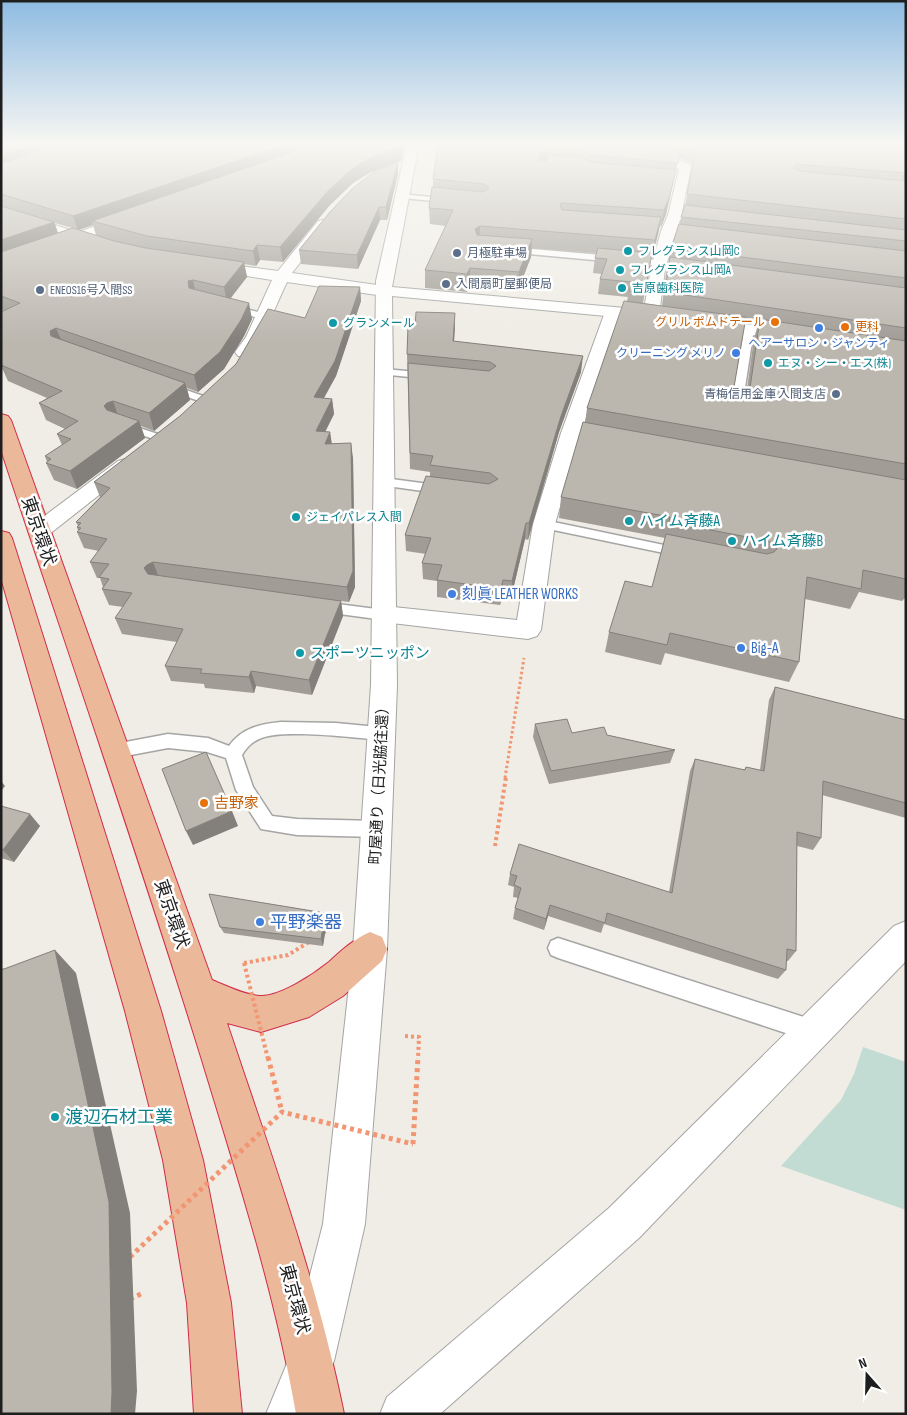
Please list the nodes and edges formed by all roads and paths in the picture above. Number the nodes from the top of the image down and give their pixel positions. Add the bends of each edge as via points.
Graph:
1 (336, 210) edge
2 (400, 210) edge
3 (675, 210) edge
4 (1, 212) edge
5 (142, 214) edge
6 (675, 215) junction
7 (732, 222) edge
8 (77, 237) junction
9 (110, 247) edge
10 (500, 250) edge
11 (1, 264) edge
12 (193, 264) edge
13 (662, 267) junction
14 (281, 277) junction
15 (384, 291) junction
16 (215, 305) edge
17 (613, 312) junction
18 (651, 315) junction
19 (263, 316) junction
20 (670, 318) edge
21 (690, 321) edge
22 (749, 329) junction
23 (808, 339) edge
24 (236, 366) edge
25 (384, 372) junction
26 (441, 378) edge
27 (156, 382) edge
28 (217, 386) edge
29 (202, 399) junction
30 (736, 407) edge
31 (189, 413) edge
32 (1, 420) edge
33 (118, 423) edge
34 (165, 434) joint
35 (384, 482) junction
36 (460, 492) edge
37 (544, 524) junction
38 (39, 531) junction
39 (3, 551) edge
40 (694, 555) edge
41 (306, 605) edge
42 (384, 616) junction
43 (528, 630) junction
44 (382, 733) junction
45 (115, 751) junction
46 (233, 754) junction
47 (377, 829) junction
48 (494, 846) dead end
49 (331, 928) dead end
50 (906, 937) edge
51 (558, 948) dead end
52 (370, 949) junction
53 (199, 992) junction
54 (813, 1031) junction
55 (406, 1036) dead end
56 (282, 1112) junction
57 (122, 1264) dead end
58 (143, 1293) dead end
59 (127, 1300) dead end
60 (311, 1360) junction
61 (218, 1414) edge
62 (290, 1414) edge
63 (320, 1414) edge
64 (404, 1414) edge

1 - 14 street
2 - 15 street, 町屋通り（日光脇往還）
3 - 6 street
4 - 8 street
5 - 8 street
6 - 7 street
6 - 13 street via 667,234
8 - 9 street
8 - 11 street
10 - 13 lane
12 - 14 street
13 - 18 street
14 - 15 street
14 - 19 street
15 - 17 street
15 - 25 street, 町屋通り（日光脇往還）
16 - 19 lane
17 - 18 street
17 - 37 street via 581,435
18 - 20 street
19 - 24 street
21 - 22 street
22 - 23 street
22 - 30 lane
25 - 26 lane
25 - 35 street, 町屋通り（日光脇往還）
27 - 29 lane
28 - 29 street
29 - 31 street
32 - 38 highway, 東京環状
33 - 34 lane
34 - 38 street
35 - 36 lane
35 - 42 street, 町屋通り（日光脇往還）
37 - 40 lane
37 - 43 street
38 - 45 highway, 東京環状
39 - 61 highway via 143,1011 183,1160 209,1302
41 - 42 lane
42 - 43 street
42 - 44 street, 町屋通り（日光脇往還）
43 - 48 path
44 - 46 lane via 276,729 257,732 242,741
44 - 47 street, 町屋通り（日光脇往還）
45 - 46 lane via 168,741 208,745
45 - 53 highway, 東京環状
46 - 47 lane via 245,790 267,824
47 - 52 street, 町屋通り（日光脇往還）
49 - 56 path, bridge via 288,955 244,963
50 - 54 street
51 - 54 lane
52 - 53 highway via 330,984 296,1004 260,1014 230,1006
52 - 60 street, 町屋通り（日光脇往還） via 344,1224
53 - 60 highway, 東京環状 via 292,1283
54 - 64 street via 624,1223
55 - 56 path, bridge via 419,1037 413,1144
56 - 57 path, bridge
58 - 59 path
60 - 62 street, 町屋通り（日光脇往還）
60 - 63 highway, 東京環状

